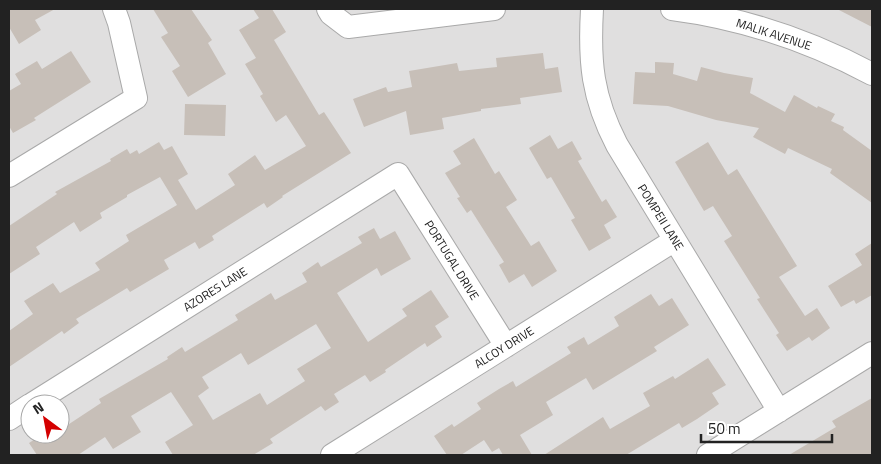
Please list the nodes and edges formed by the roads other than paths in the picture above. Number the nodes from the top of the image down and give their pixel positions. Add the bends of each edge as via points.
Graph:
1 (114, 9) edge
2 (328, 9) edge
3 (494, 9) edge
4 (592, 9) edge
5 (672, 9) edge
6 (353, 20) edge
7 (872, 74) edge
8 (398, 174) joint
9 (9, 176) edge
10 (675, 240) junction
11 (506, 346) junction
12 (872, 353) edge
13 (48, 394) edge
14 (779, 411) junction
15 (20, 412) edge
16 (9, 419) edge
17 (332, 455) edge
18 (708, 455) edge

1 - 9 street via 136,98
2 - 6 street via 331,14
3 - 6 street
4 - 10 street, POMPEII LANE via 591,70 601,111 617,145
5 - 7 street, MALIK AVENUE via 747,24 798,40
8 - 11 street, PORTUGAL DRIVE
8 - 13 street, AZORES LANE
10 - 11 street, ALCOY DRIVE
10 - 14 street, POMPEII LANE
11 - 17 street, ALCOY DRIVE
12 - 14 street
14 - 18 street
15 - 16 street, AZORES LANE

